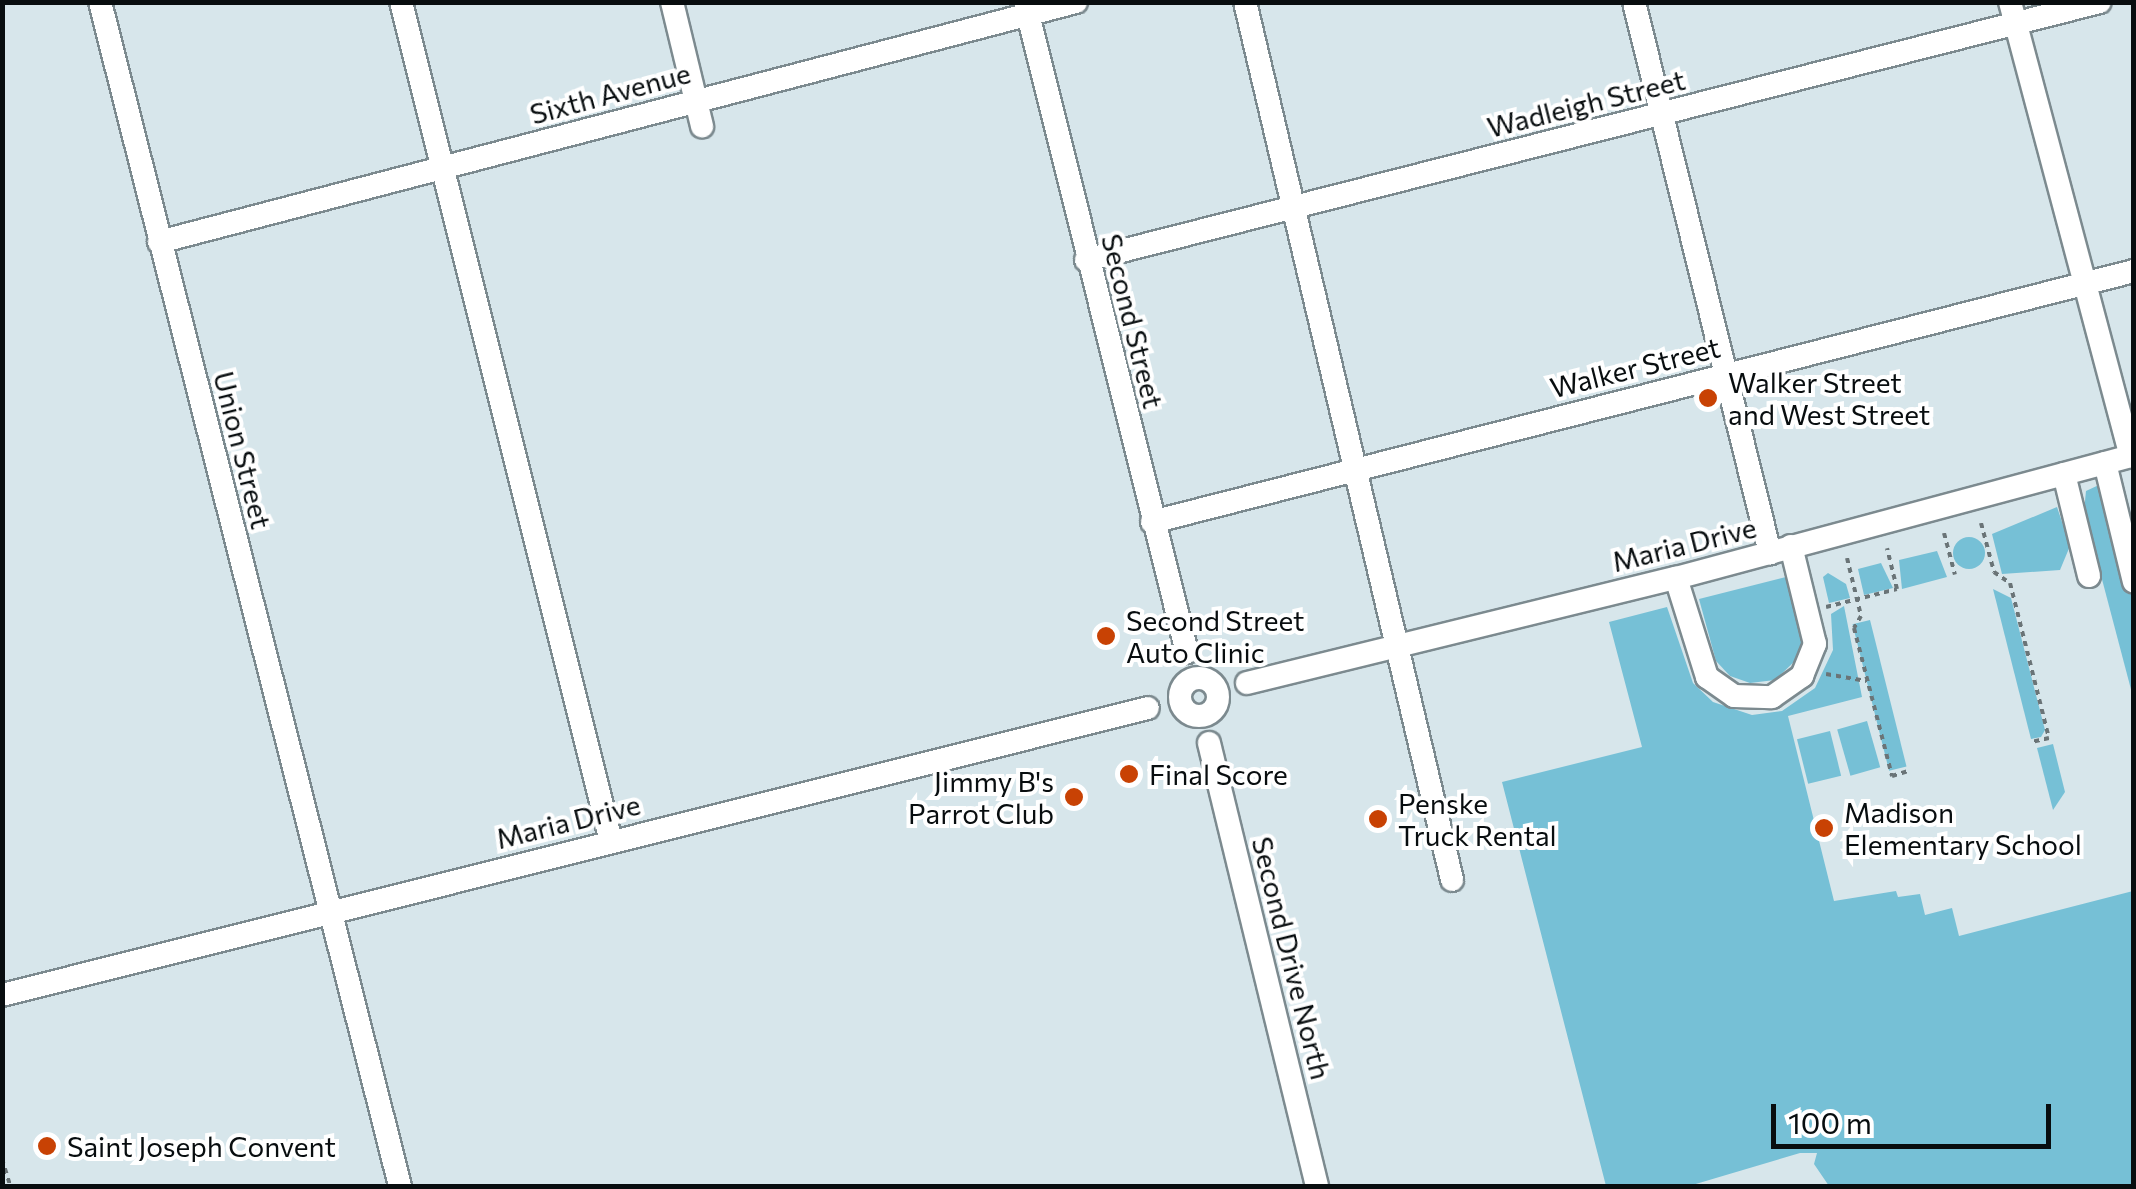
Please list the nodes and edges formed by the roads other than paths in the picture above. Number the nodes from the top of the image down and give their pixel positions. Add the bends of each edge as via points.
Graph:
1 (100, 2) edge
2 (401, 2) edge
3 (672, 2) edge
4 (1076, 2) edge
5 (1245, 2) edge
6 (1634, 2) edge
7 (2100, 2) edge
8 (1026, 9) edge
9 (2012, 14) edge
10 (696, 101) junction
11 (1662, 115) junction
12 (702, 126) dead end
13 (442, 169) junction
14 (1297, 208) junction
15 (159, 242) junction
16 (1086, 260) junction
17 (2134, 272) edge
18 (2086, 284) junction
19 (1730, 374) junction
20 (2132, 456) edge
21 (2105, 463) junction
22 (1358, 470) junction
23 (2064, 474) junction
24 (1152, 522) junction
25 (1781, 550) junction
26 (2089, 576) dead end
27 (1676, 578) junction
28 (2134, 582) edge
29 (1399, 643) junction
30 (1199, 697) junction
31 (611, 841) junction
32 (1452, 880) dead end
33 (329, 912) junction
34 (2, 995) edge
35 (400, 1186) edge
36 (1317, 1186) edge

1 - 15 street, Union Street
2 - 13 street
3 - 10 street
4 - 8 street, Sixth Avenue
5 - 14 street
6 - 11 street
7 - 9 street, Wadleigh Street
8 - 10 street, Sixth Avenue
8 - 16 street, Second Street
9 - 11 street, Wadleigh Street
9 - 18 street
10 - 12 street
10 - 13 street, Sixth Avenue
11 - 14 street, Wadleigh Street
11 - 19 street
13 - 15 street, Sixth Avenue
13 - 31 street
14 - 16 street, Wadleigh Street
14 - 22 street
15 - 33 street, Union Street
16 - 24 street, Second Street
17 - 18 street, Walker Street
18 - 19 street, Walker Street
18 - 20 street
19 - 22 street, Walker Street
19 - 25 street
20 - 21 street, Maria Drive
21 - 23 street, Maria Drive
21 - 28 street
22 - 24 street, Walker Street
22 - 29 street
23 - 25 street, Maria Drive
23 - 26 street
24 - 30 street, Second Street
25 - 27 street, Maria Drive
25 - 27 street via 1815,644 1802,676 1772,697 1734,696 1707,676
27 - 29 street, Maria Drive
29 - 30 street, Maria Drive
29 - 32 street
30 - 31 street, Maria Drive
30 - 36 street, Second Drive North
31 - 33 street, Maria Drive
33 - 34 street, Maria Drive
33 - 35 street, Union Street

